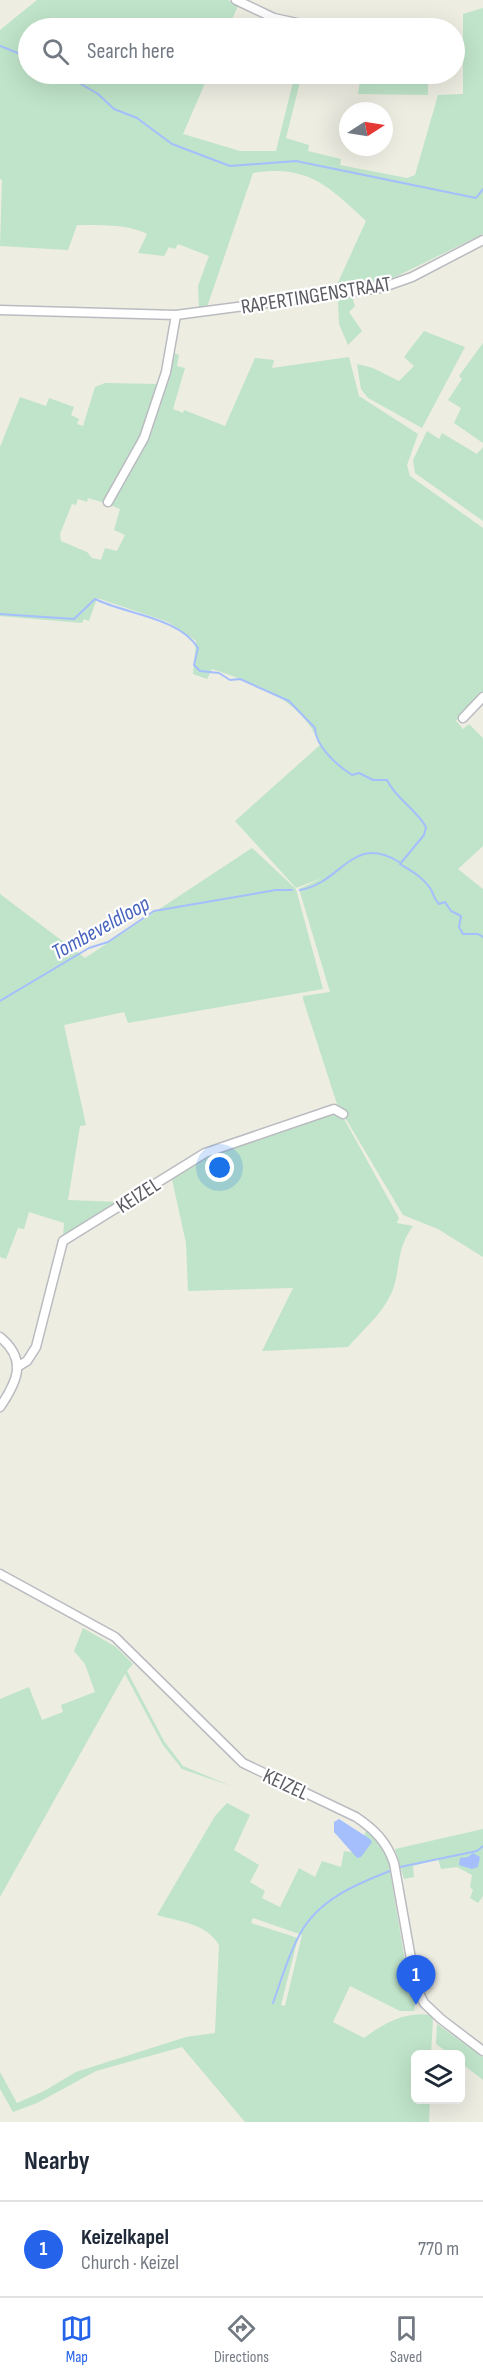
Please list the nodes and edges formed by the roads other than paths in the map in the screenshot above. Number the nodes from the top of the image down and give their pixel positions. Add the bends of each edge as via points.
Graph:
1 (236, 0) edge
2 (274, 18) edge
3 (483, 240) edge
4 (0, 310) edge
5 (176, 315) junction
6 (108, 502) dead end
7 (483, 697) edge
8 (463, 718) dead end
9 (343, 1114) dead end
10 (0, 1337) edge
11 (17, 1367) junction
12 (0, 1407) edge
13 (0, 1574) edge
14 (483, 2051) edge

1 - 2 street
3 - 5 street, RAPERTINGENSTRAAT via 412,277 381,288
4 - 5 street, RAPERTINGENSTRAAT
5 - 6 street via 166,372 144,438
7 - 8 street
9 - 11 street, KEIZEL via 334,1109 205,1153 63,1241 36,1347 27,1361
10 - 11 street via 12,1350
11 - 12 street, KEIZEL via 14,1386
13 - 14 street, KEIZEL via 115,1637 243,1763 370,1826 388,1848 394,1863 412,1969 424,2003

